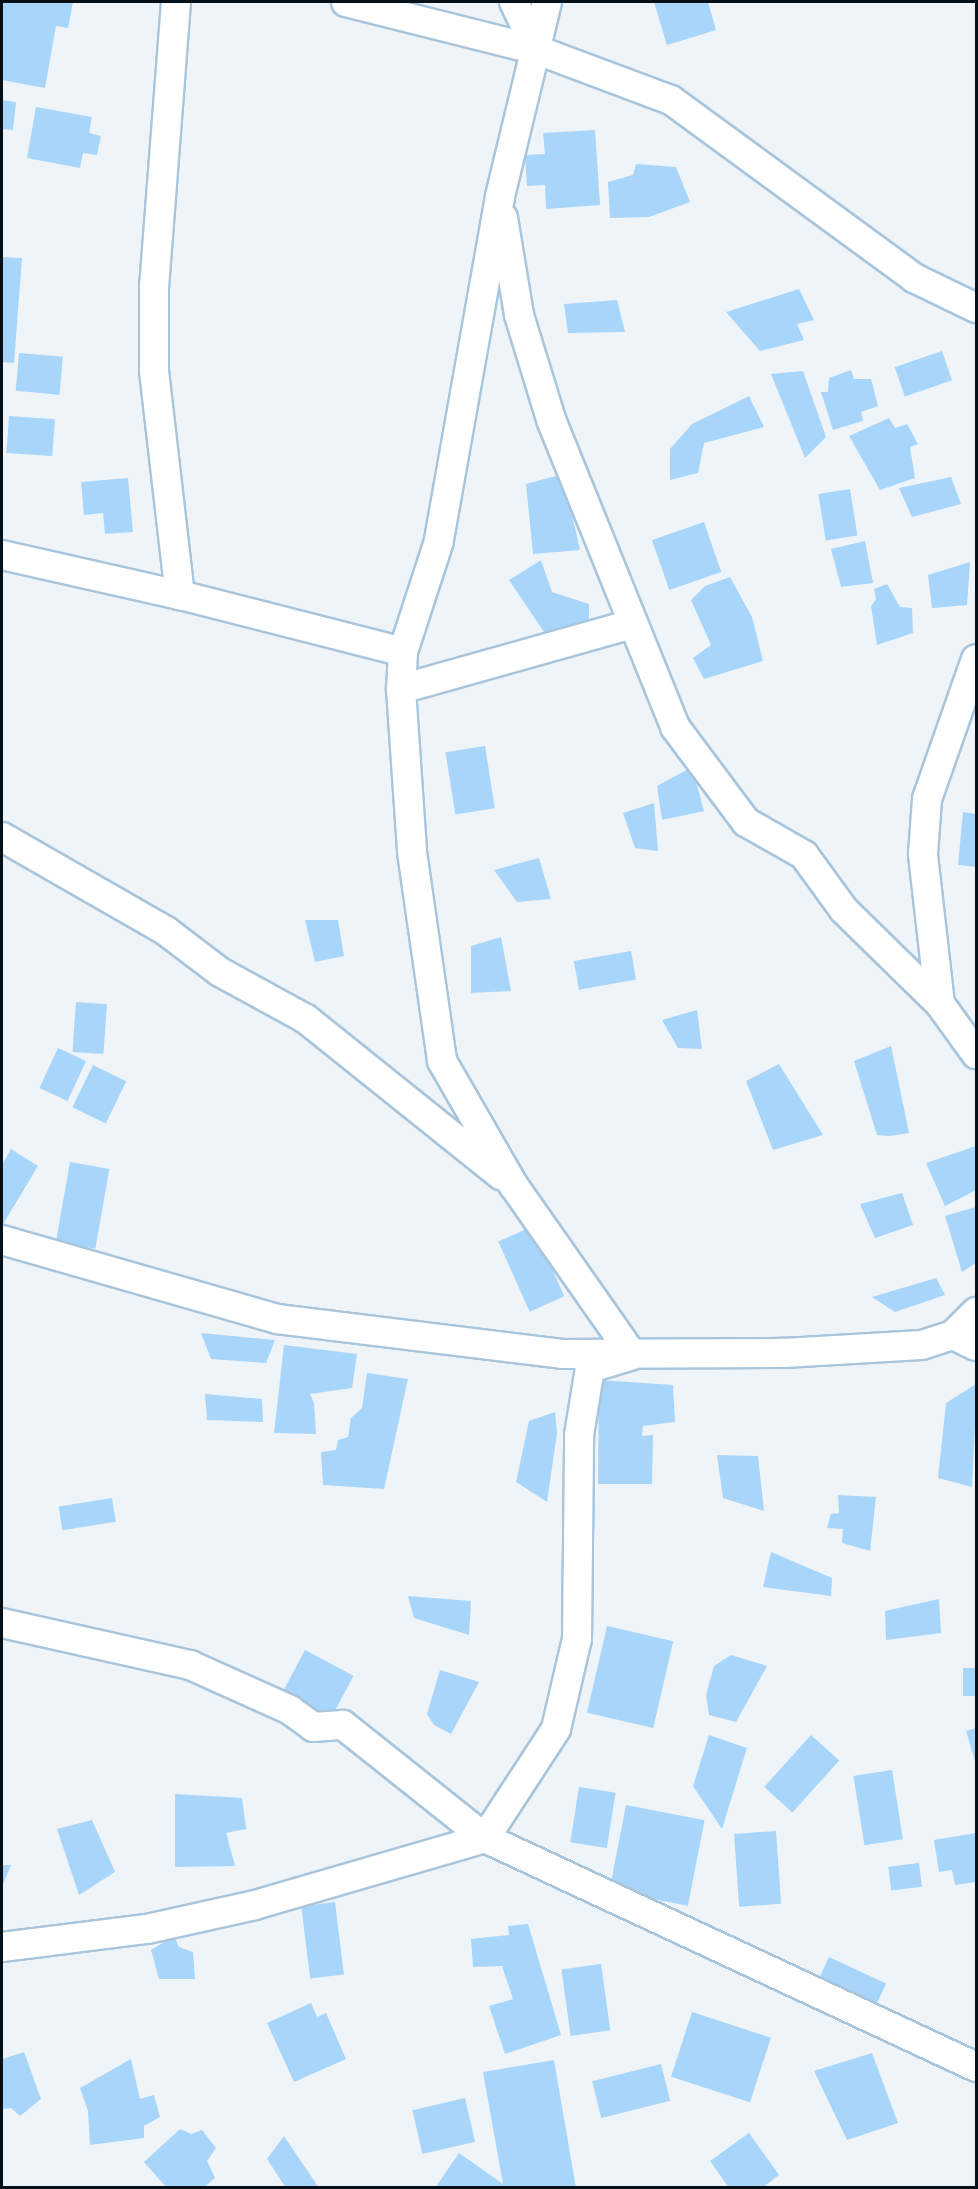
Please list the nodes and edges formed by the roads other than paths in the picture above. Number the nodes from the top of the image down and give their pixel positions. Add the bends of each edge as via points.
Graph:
1 (176, 2) edge
2 (346, 2) edge
3 (514, 2) edge
4 (547, 2) edge
5 (537, 50) junction
6 (500, 197) junction
7 (976, 308) edge
8 (2, 555) edge
9 (180, 595) junction
10 (632, 624) junction
11 (403, 652) junction
12 (976, 659) edge
13 (401, 689) junction
14 (2, 837) edge
15 (940, 1004) junction
16 (976, 1054) edge
17 (514, 1186) junction
18 (2, 1240) edge
19 (976, 1312) edge
20 (965, 1341) edge
21 (631, 1354) junction
22 (2, 1623) edge
23 (485, 1838) junction
24 (2, 1947) edge
25 (976, 2067) edge

1 - 9 street via 154,306 154,371
2 - 5 street
3 - 5 street
4 - 5 street
5 - 6 street
5 - 7 street via 671,100 914,278
6 - 10 street via 519,315 552,422
6 - 11 street via 439,541
8 - 9 street
9 - 11 street
10 - 13 street
10 - 15 street via 675,727 746,822 804,855 844,910
11 - 13 street
12 - 15 street via 927,799 923,854
13 - 17 street via 412,852 442,1061
14 - 17 street via 166,931 220,972 306,1019
15 - 16 street
17 - 21 street
18 - 21 street via 277,1319 562,1354
19 - 20 street
20 - 21 street via 784,1353
21 - 23 street via 590,1368 579,1435 577,1639 556,1729
22 - 23 street via 190,1665 290,1710 313,1727 343,1725
23 - 24 street via 255,1905 147,1929
23 - 25 street

